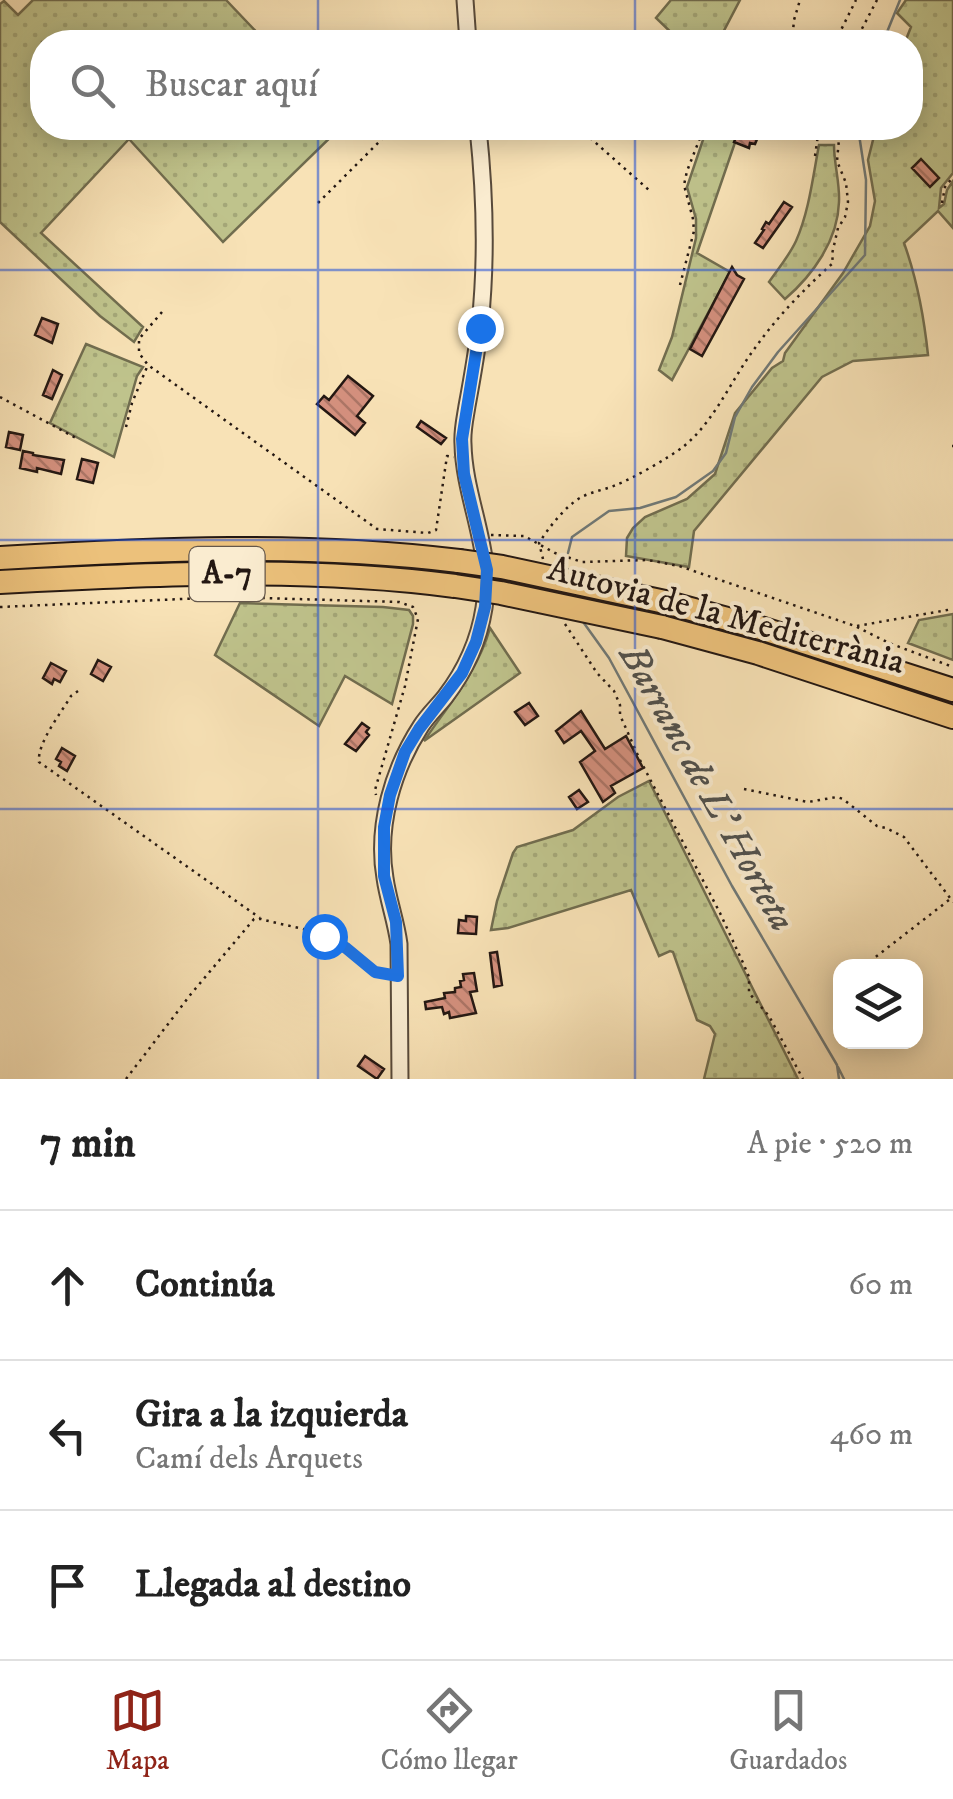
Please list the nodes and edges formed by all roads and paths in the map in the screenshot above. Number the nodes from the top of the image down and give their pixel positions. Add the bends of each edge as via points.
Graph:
1 (465, 0) edge
2 (800, 0) edge
3 (856, 0) edge
4 (877, 0) edge
5 (467, 30) edge
6 (793, 30) edge
7 (841, 30) edge
8 (861, 30) edge
9 (381, 140) edge
10 (479, 140) edge
11 (593, 140) edge
12 (699, 140) edge
13 (817, 140) edge
14 (840, 140) edge
15 (814, 156) dead end
16 (953, 177) edge
17 (650, 191) dead end
18 (318, 203) dead end
19 (942, 203) dead end
20 (680, 285) dead end
21 (162, 312) dead end
22 (148, 365) junction
23 (0, 397) edge
24 (126, 426) dead end
25 (76, 438) dead end
26 (463, 458) junction
27 (480, 535) junction
28 (539, 543) junction
29 (0, 558) edge
30 (544, 564) dead end
31 (0, 582) edge
32 (0, 607) edge
33 (953, 609) edge
34 (565, 624) dead end
35 (855, 626) junction
36 (953, 667) edge
37 (953, 690) edge
38 (78, 691) dead end
39 (953, 717) edge
40 (744, 789) dead end
41 (384, 827) junction
42 (952, 900) edge
43 (262, 919) junction
44 (873, 959) edge
45 (398, 976) junction
46 (126, 1079) edge
47 (400, 1079) edge
48 (802, 1079) edge

1 - 5 street
2 - 6 path
3 - 7 path
4 - 8 path
9 - 18 path
10 - 26 street via 485,269
11 - 17 path
12 - 20 path via 684,185 694,231
13 - 15 path
14 - 28 path via 837,161 848,202 833,263 777,319 691,439 638,475 572,504
16 - 19 path
21 - 22 path via 138,339
22 - 24 path
22 - 26 path via 376,530 436,530 446,456
23 - 25 path
26 - 27 street
27 - 28 path
27 - 41 street via 487,570 476,642 462,673 405,752
28 - 30 path
28 - 35 path via 582,562 679,566
29 - 37 highway, Autovia de la Mediterrània / A-7, bridge via 148,549 459,561 664,602
31 - 39 highway, Autovia de la Mediterrània / A-7, bridge via 290,574 454,586 662,627
32 - 41 path via 227,597 413,607 418,620 405,686 374,790
33 - 35 path
34 - 48 path via 614,691 640,760 744,965 749,992
35 - 36 path
38 - 43 path via 43,744 39,762
40 - 42 path via 808,802 843,799 904,837
41 - 45 street
42 - 44 path
43 - 45 path via 324,936 375,972
43 - 46 path via 242,934
45 - 47 street

